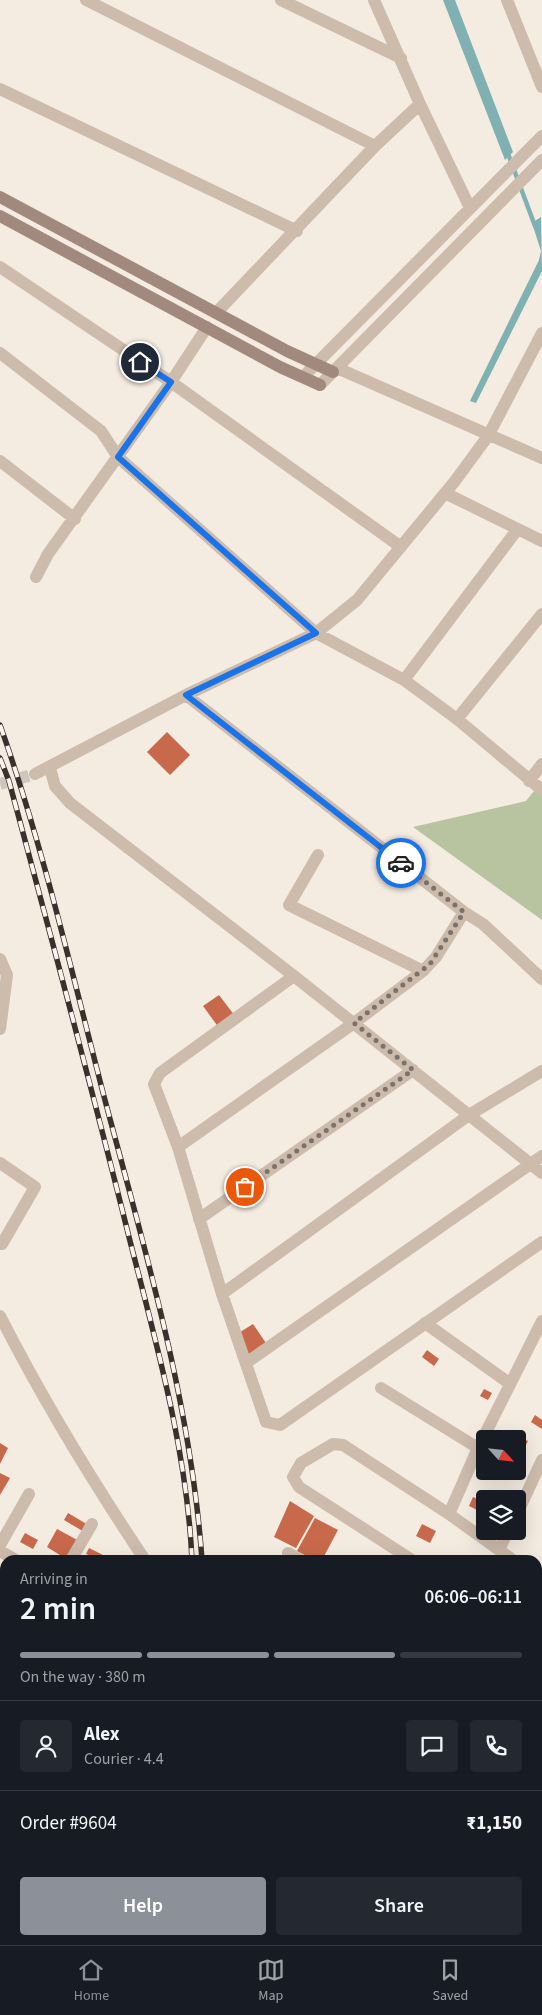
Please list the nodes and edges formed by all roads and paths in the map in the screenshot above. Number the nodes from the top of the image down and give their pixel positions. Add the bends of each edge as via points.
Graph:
1 (86, 0) edge
2 (281, 0) edge
3 (374, 0) edge
4 (507, 0) edge
5 (400, 58) junction
6 (542, 87) edge
7 (0, 89) edge
8 (420, 104) junction
9 (542, 136) edge
10 (375, 146) junction
11 (542, 160) edge
12 (0, 197) edge
13 (470, 208) junction
14 (0, 216) edge
15 (297, 231) junction
16 (0, 267) edge
17 (216, 313) junction
18 (207, 327) junction
19 (542, 332) edge
20 (0, 353) edge
21 (316, 364) junction
22 (335, 370) junction
23 (303, 377) junction
24 (171, 382) junction
25 (488, 436) junction
26 (118, 457) junction
27 (542, 458) edge
28 (0, 461) edge
29 (445, 493) junction
30 (75, 519) junction
31 (517, 530) junction
32 (542, 541) edge
33 (401, 547) junction
34 (36, 577) dead end
35 (542, 614) edge
36 (316, 633) junction
37 (404, 680) junction
38 (186, 695) junction
39 (457, 719) junction
40 (542, 764) edge
41 (50, 768) junction
42 (35, 774) tunnel mouth
43 (529, 781) junction
44 (542, 790) edge
45 (318, 855) dead end
46 (464, 912) junction
47 (0, 959) edge
48 (423, 971) junction
49 (294, 976) junction
50 (542, 980) edge
51 (354, 1023) junction
52 (0, 1029) edge
53 (413, 1070) junction
54 (542, 1071) edge
55 (469, 1115) junction
56 (178, 1147) junction
57 (542, 1156) edge
58 (0, 1163) edge
59 (531, 1164) junction
60 (542, 1173) edge
61 (199, 1219) junction
62 (542, 1242) edge
63 (0, 1243) edge
64 (222, 1294) junction
65 (0, 1316) edge
66 (542, 1321) edge
67 (425, 1324) junction
68 (246, 1363) junction
69 (509, 1383) junction
70 (381, 1388) dead end
71 (487, 1430) edge
72 (476, 1447) edge
73 (476, 1453) edge
74 (542, 1460) edge
75 (30, 1494) dead end
76 (526, 1495) edge
77 (450, 1514) junction
78 (92, 1524) dead end
79 (504, 1540) edge
80 (0, 1545) edge
81 (499, 1550) junction
82 (74, 1555) edge
83 (142, 1555) edge
84 (404, 1555) edge
85 (506, 1555) edge

1 - 10 street
2 - 5 street
3 - 5 street
4 - 6 street
5 - 8 street
7 - 15 street
8 - 10 street
8 - 13 street
9 - 13 street
10 - 15 street
11 - 22 street
12 - 17 street
13 - 21 street
14 - 18 street
15 - 17 street
16 - 24 street
17 - 21 street
18 - 23 street
18 - 24 street
19 - 25 street
20 - 26 street via 101,431
21 - 22 street
21 - 23 street
22 - 23 street via 320,385
22 - 25 street
24 - 26 street
24 - 33 street
25 - 27 street
25 - 29 street
26 - 30 street
26 - 36 street
28 - 30 street
29 - 31 street
29 - 33 street
30 - 34 street via 48,554
31 - 32 street
31 - 37 street
33 - 36 street via 357,600
35 - 39 street
36 - 37 street
36 - 38 street
37 - 39 street
38 - 41 street
38 - 46 street
39 - 43 street
40 - 43 street
41 - 42 street
41 - 49 street via 55,786 70,803
43 - 44 street
45 - 48 street via 289,905
46 - 48 street via 436,957
46 - 50 street via 483,924
47 - 52 street via 8,975
48 - 51 street
49 - 51 street
49 - 56 street via 155,1079 154,1084
51 - 53 street
51 - 56 street
53 - 55 street
53 - 61 street
54 - 55 street
55 - 59 street
55 - 64 street
56 - 61 street
57 - 59 street
58 - 63 street via 35,1187
59 - 60 street
59 - 68 street
61 - 64 street
62 - 67 street
64 - 68 street
65 - 83 street via 95,1485
66 - 69 street
67 - 68 street via 280,1425 264,1420
67 - 69 street
69 - 71 street
70 - 72 street
73 - 77 street
74 - 76 street
75 - 80 street
77 - 81 street
77 - 84 street via 343,1445 333,1444 301,1463 293,1477 299,1487
78 - 82 street
79 - 81 street
81 - 85 street

